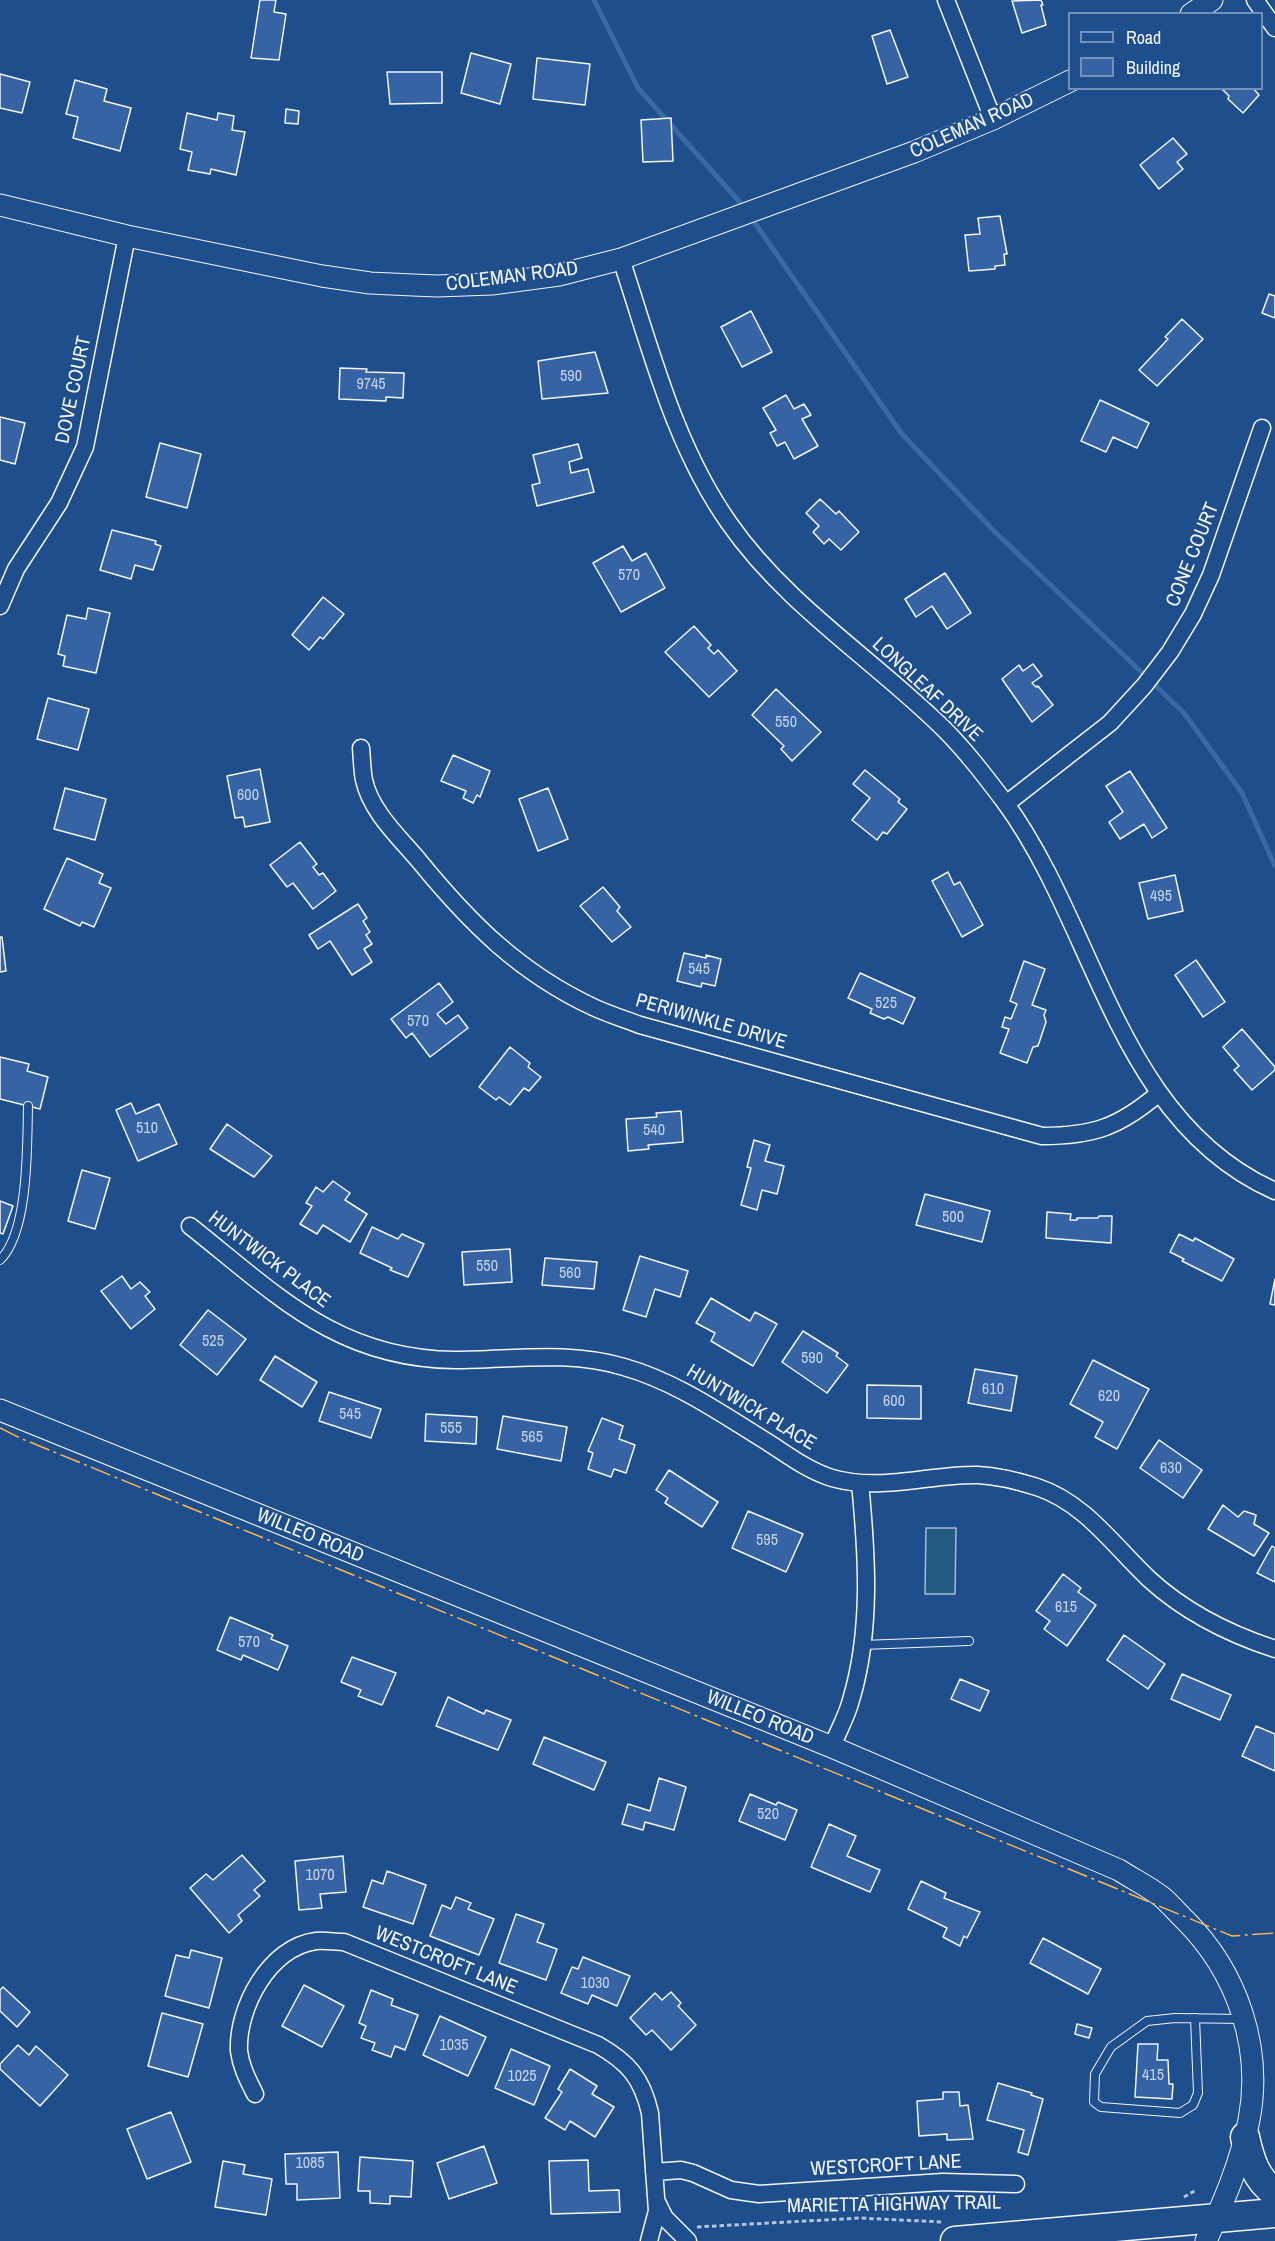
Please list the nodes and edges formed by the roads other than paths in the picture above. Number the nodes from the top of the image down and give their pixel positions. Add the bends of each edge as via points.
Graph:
1 (946, 0) edge
2 (1212, 0) edge
3 (1255, 0) edge
4 (1194, 12) edge
5 (1275, 28) edge
6 (1068, 82) edge
7 (993, 119) junction
8 (0, 206) edge
9 (127, 236) junction
10 (621, 259) junction
11 (1262, 428) dead end
12 (0, 606) edge
13 (361, 748) dead end
14 (1006, 804) junction
15 (1158, 1094) junction
16 (28, 1106) dead end
17 (1275, 1191) edge
18 (190, 1226) dead end
19 (0, 1260) edge
20 (0, 1410) edge
21 (860, 1484) junction
22 (969, 1641) dead end
23 (862, 1645) junction
24 (1275, 1649) edge
25 (832, 1747) junction
26 (1195, 2018) junction
27 (1244, 2019) junction
28 (255, 2094) dead end
29 (1245, 2137) junction
30 (654, 2172) junction
31 (1016, 2184) dead end
32 (1275, 2193) edge
33 (657, 2202) junction
34 (1275, 2213) edge
35 (1211, 2230) edge
36 (950, 2232) edge
37 (683, 2237) edge
38 (650, 2241) edge

1 - 7 street
2 - 4 street
3 - 5 street
6 - 7 street, COLEMAN ROAD
7 - 10 street, COLEMAN ROAD
8 - 9 street, COLEMAN ROAD
9 - 10 street, COLEMAN ROAD via 370,283 492,284 559,275
9 - 12 street, DOVE COURT via 85,447 59,503 16,569
10 - 14 street, LONGLEAF DRIVE via 678,432 729,524 787,591 943,729
11 - 14 street, CONE COURT via 1211,575 1170,652 1110,723
13 - 15 street, PERIWINKLE DRIVE via 364,782 377,810 450,899 513,958 593,1007 640,1025 1042,1136 1072,1136 1105,1129 1137,1112
14 - 15 street, LONGLEAF DRIVE via 1044,867 1133,1052
15 - 17 street, LONGLEAF DRIVE via 1188,1130 1224,1160
16 - 19 lane via 18,1226 13,1242
18 - 21 street, HUNTWICK PLACE via 298,1312 354,1342 424,1358 556,1355 622,1366 688,1393 809,1468
20 - 25 street, WILLEO ROAD
21 - 23 street via 866,1590
21 - 24 street, HUNTWICK PLACE via 977,1475 1011,1479 1041,1489 1089,1517 1150,1580 1187,1610 1239,1637
22 - 23 lane
23 - 25 street via 851,1701
25 - 27 street, WILLEO ROAD via 1119,1870 1163,1898 1200,1936 1221,1966
26 - 26 lane via 1147,2022 1112,2047 1095,2074 1095,2102 1101,2107 1180,2113 1193,2105 1198,2093
26 - 27 lane
27 - 29 street, WILLEO ROAD via 1252,2067 1251,2108
28 - 30 street, WESTCROFT LANE via 242,2067 239,2049 241,2023 257,1984 276,1960 298,1947 316,1941 344,1942 615,2054 638,2079 646,2097
29 - 32 highway via 1256,2174
29 - 35 street, WILLEO ROAD
30 - 31 street, WESTCROFT LANE via 693,2172 731,2190 759,2194 943,2182
30 - 33 street, WESTCROFT LANE
33 - 37 street, WESTCROFT LANE via 665,2218
33 - 38 street, WESTCROFT LANE
34 - 35 highway
35 - 36 highway

